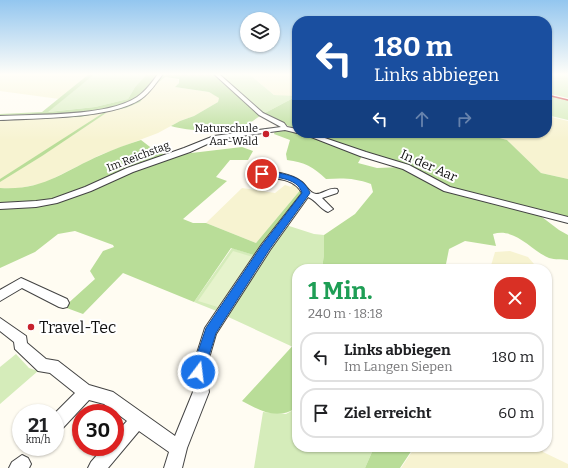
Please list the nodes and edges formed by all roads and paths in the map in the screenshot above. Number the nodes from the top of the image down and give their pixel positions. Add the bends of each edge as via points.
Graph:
1 (141, 96) edge
2 (241, 96) edge
3 (0, 118) edge
4 (285, 128) junction
5 (292, 130) edge
6 (318, 138) edge
7 (262, 174) dead end
8 (334, 191) dead end
9 (301, 199) junction
10 (317, 199) junction
11 (0, 206) edge
12 (328, 209) dead end
13 (568, 220) edge
14 (0, 296) edge
15 (63, 303) dead end
16 (0, 324) edge
17 (86, 392) junction
18 (64, 415) edge
19 (138, 420) junction
20 (179, 448) junction
21 (97, 468) edge
22 (173, 468) edge

1 - 3 street via 122,107 95,112
2 - 4 street via 262,114
4 - 5 street
4 - 11 street, Im Reichstag via 216,137 54,201
6 - 13 street, In der Aar via 406,167 447,189
7 - 9 street via 292,179 304,188
8 - 10 street
9 - 10 street
9 - 10 street
9 - 20 street via 210,332 198,372 201,392
10 - 12 street
14 - 15 street via 21,282
16 - 17 street via 21,340 20,346 38,363 53,366
17 - 18 street
17 - 19 street via 108,397
19 - 20 street
19 - 21 street
20 - 22 street

